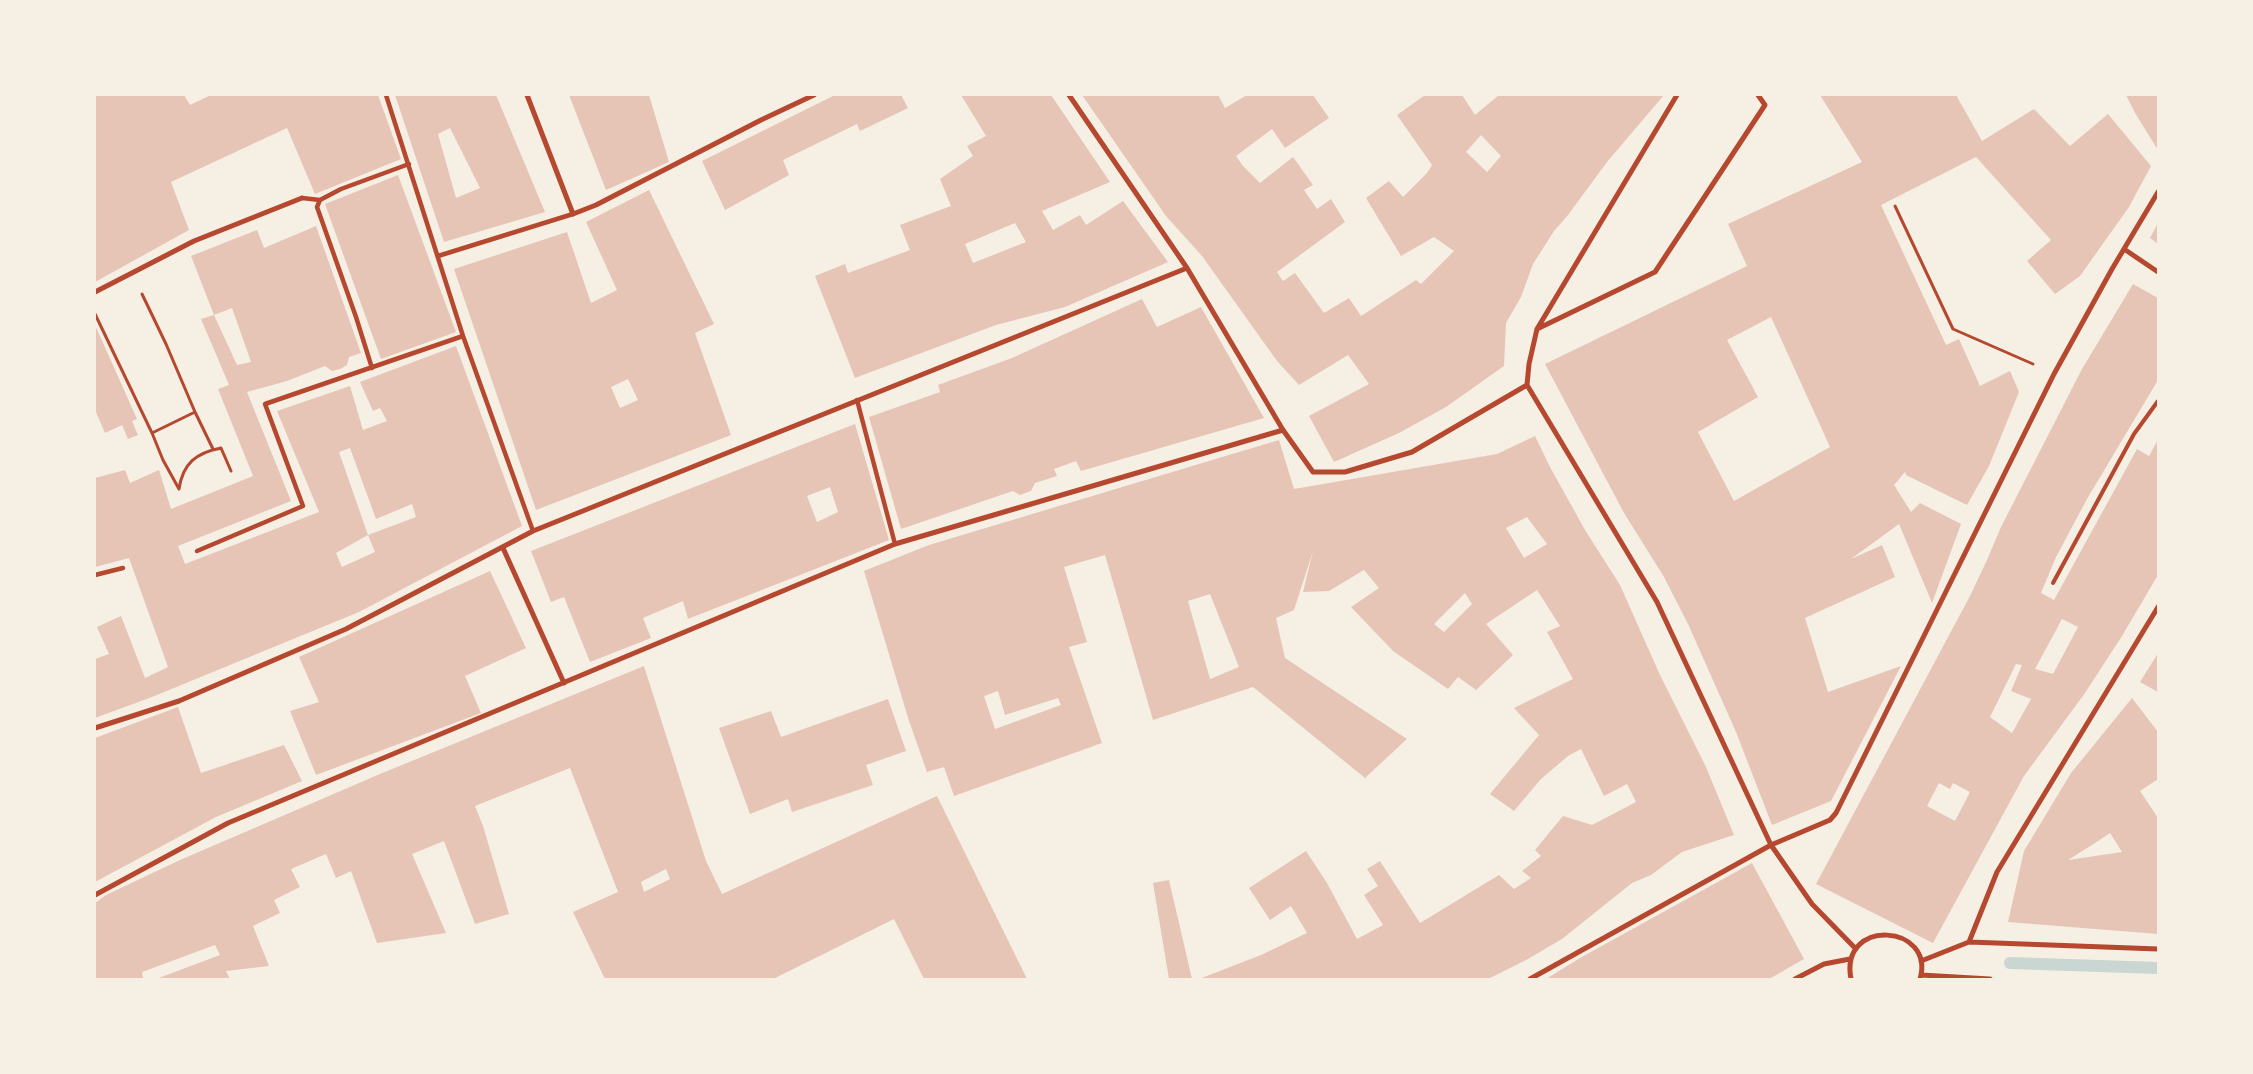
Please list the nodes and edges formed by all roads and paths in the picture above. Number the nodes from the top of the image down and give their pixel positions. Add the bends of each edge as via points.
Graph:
1 (386, 95) edge
2 (527, 95) edge
3 (814, 95) edge
4 (1069, 95) edge
5 (1677, 95) edge
6 (1758, 95) edge
7 (410, 164) junction
8 (2158, 192) edge
9 (302, 198) joint
10 (320, 200) junction
11 (1895, 206) dead end
12 (573, 214) junction
13 (2124, 249) junction
14 (438, 256) junction
15 (1187, 268) junction
16 (135, 272) junction
17 (2158, 272) edge
18 (95, 292) edge
19 (95, 313) edge
20 (1538, 329) junction
21 (463, 336) junction
22 (372, 368) junction
23 (2054, 374) junction
24 (1528, 385) junction
25 (857, 400) junction
26 (2158, 401) edge
27 (195, 412) junction
28 (1283, 430) junction
29 (152, 433) junction
30 (213, 449) junction
31 (231, 471) dead end
32 (533, 531) junction
33 (895, 544) junction
34 (503, 548) junction
35 (197, 551) dead end
36 (123, 568) dead end
37 (95, 574) edge
38 (2052, 583) dead end
39 (2158, 607) edge
40 (564, 683) junction
41 (95, 728) edge
42 (1771, 845) junction
43 (95, 895) edge
44 (1969, 942) junction
45 (1856, 949) junction
46 (2158, 949) edge
47 (1850, 960) junction
48 (1921, 961) junction
49 (1921, 977) edge
50 (1530, 979) edge
51 (1794, 979) edge
52 (1851, 979) edge
53 (1990, 979) edge

1 - 7 street
2 - 12 street
3 - 12 street via 596,206
4 - 15 street
5 - 20 street
6 - 20 street via 1765,105 1655,272
7 - 10 street
7 - 14 street
8 - 13 street
9 - 10 street
9 - 16 street via 194,242
10 - 22 street via 317,207
11 - 23 path via 1953,329
12 - 14 street
13 - 17 street
13 - 23 street
14 - 21 street
15 - 25 street
15 - 28 street
16 - 18 street
16 - 27 path
19 - 29 path
20 - 24 street via 1529,364
21 - 22 street
21 - 32 street
22 - 35 street via 265,404 303,506
23 - 42 street via 1836,814 1830,820
24 - 28 street via 1412,452 1345,472 1313,472
24 - 42 street via 1657,602
25 - 32 street
25 - 33 street
26 - 38 lane via 2134,434
27 - 29 path
27 - 30 path
28 - 33 street
29 - 30 path via 179,489 181,475 187,465
30 - 31 path via 221,448
32 - 34 street
33 - 40 street
34 - 40 street
34 - 41 street via 346,629 180,701
36 - 37 street
39 - 44 street via 1997,872
40 - 43 street via 228,823
42 - 45 street via 1812,904
42 - 50 street
44 - 46 street
44 - 48 street
45 - 47 street
45 - 48 street via 1875,935 1899,936 1917,951
47 - 51 street via 1824,964
47 - 52 street
48 - 49 street
49 - 53 street

